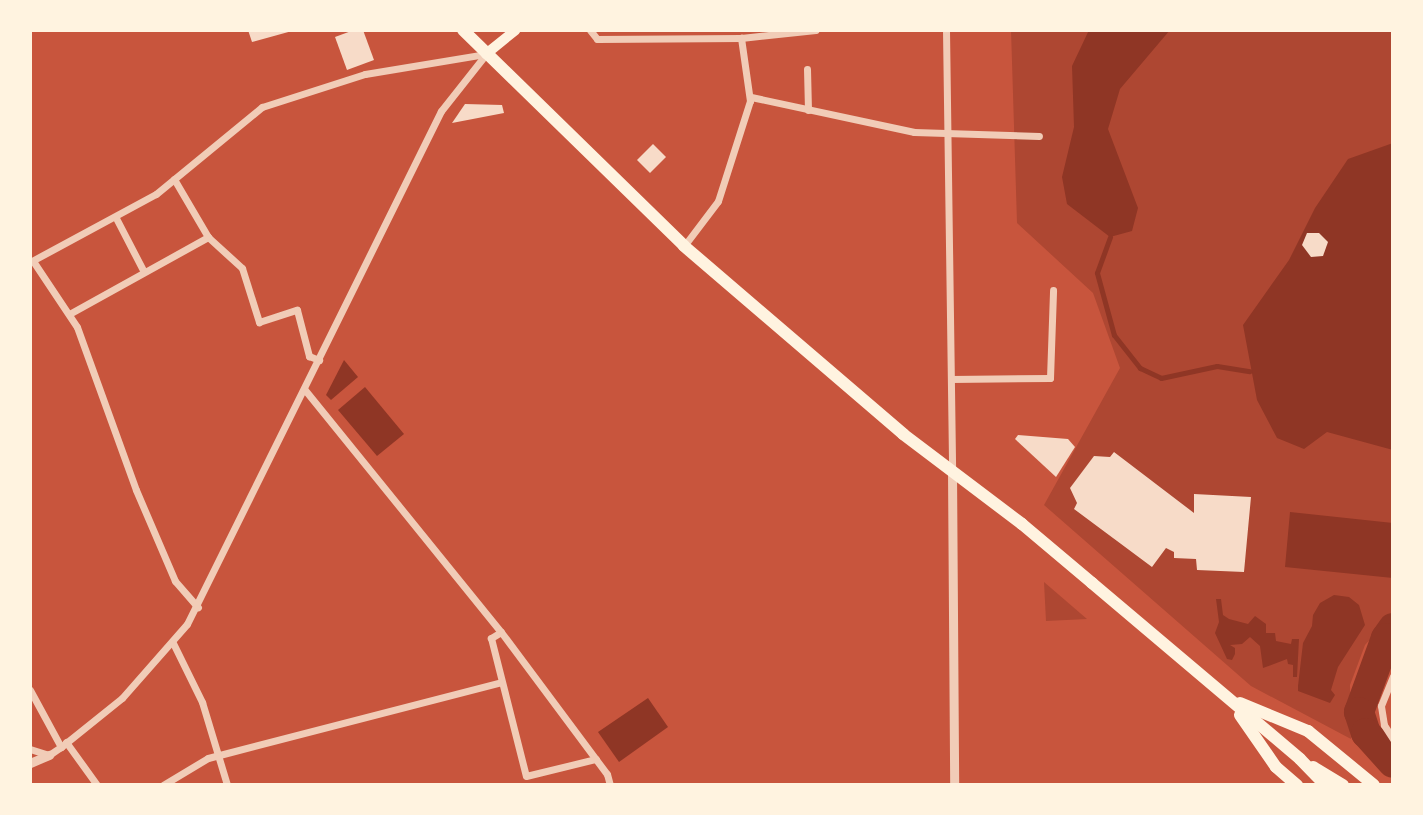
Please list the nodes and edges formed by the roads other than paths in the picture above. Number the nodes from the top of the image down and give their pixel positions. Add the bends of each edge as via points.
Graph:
1 (463, 30) edge
2 (516, 30) edge
3 (590, 30) edge
4 (816, 30) edge
5 (946, 30) edge
6 (741, 38) junction
7 (486, 54) junction
8 (807, 69) dead end
9 (751, 97) junction
10 (808, 110) junction
11 (947, 132) junction
12 (1039, 136) dead end
13 (174, 179) junction
14 (116, 218) junction
15 (208, 237) junction
16 (684, 246) junction
17 (32, 261) edge
18 (143, 270) junction
19 (1053, 290) dead end
20 (71, 313) junction
21 (319, 360) junction
22 (951, 379) junction
23 (305, 390) junction
24 (952, 471) junction
25 (198, 607) junction
26 (501, 632) junction
27 (173, 643) junction
28 (1393, 676) edge
29 (501, 682) junction
30 (30, 690) edge
31 (1230, 699) junction
32 (1393, 739) edge
33 (64, 745) junction
34 (30, 749) edge
35 (49, 755) junction
36 (218, 755) junction
37 (596, 759) junction
38 (1300, 759) junction
39 (30, 763) edge
40 (97, 785) edge
41 (163, 785) edge
42 (227, 785) edge
43 (610, 785) edge
44 (954, 785) edge
45 (1297, 785) edge
46 (1325, 785) edge
47 (1343, 785) edge
48 (1374, 785) edge

1 - 7 highway
2 - 7 main road
3 - 6 street via 597,39
4 - 6 street
5 - 11 street
6 - 9 street
7 - 13 street via 376,71 262,107
7 - 16 highway
7 - 21 street via 441,111
8 - 10 street
9 - 10 street
9 - 16 street via 718,201
10 - 11 street via 914,132
11 - 12 street
11 - 22 street
13 - 14 street
13 - 15 street
14 - 17 street
14 - 18 street
15 - 18 street
15 - 21 street via 242,268 259,322 297,310 309,356
16 - 24 highway
17 - 20 street
18 - 20 street
19 - 22 street via 1050,378
20 - 25 street via 169,568
21 - 23 street
22 - 24 street
23 - 25 street
23 - 26 street
24 - 31 highway
24 - 44 street
25 - 27 street
26 - 29 street via 491,638
26 - 37 street
27 - 33 street via 122,698
27 - 36 street via 202,702
28 - 32 street via 1381,706
29 - 36 street
29 - 37 street via 526,776
30 - 33 street
31 - 38 highway
31 - 45 highway via 1276,767
31 - 48 highway via 1308,731
33 - 35 street
33 - 40 street
34 - 35 street
35 - 39 street
36 - 41 street
36 - 42 street
37 - 43 street
38 - 46 highway
38 - 47 highway

